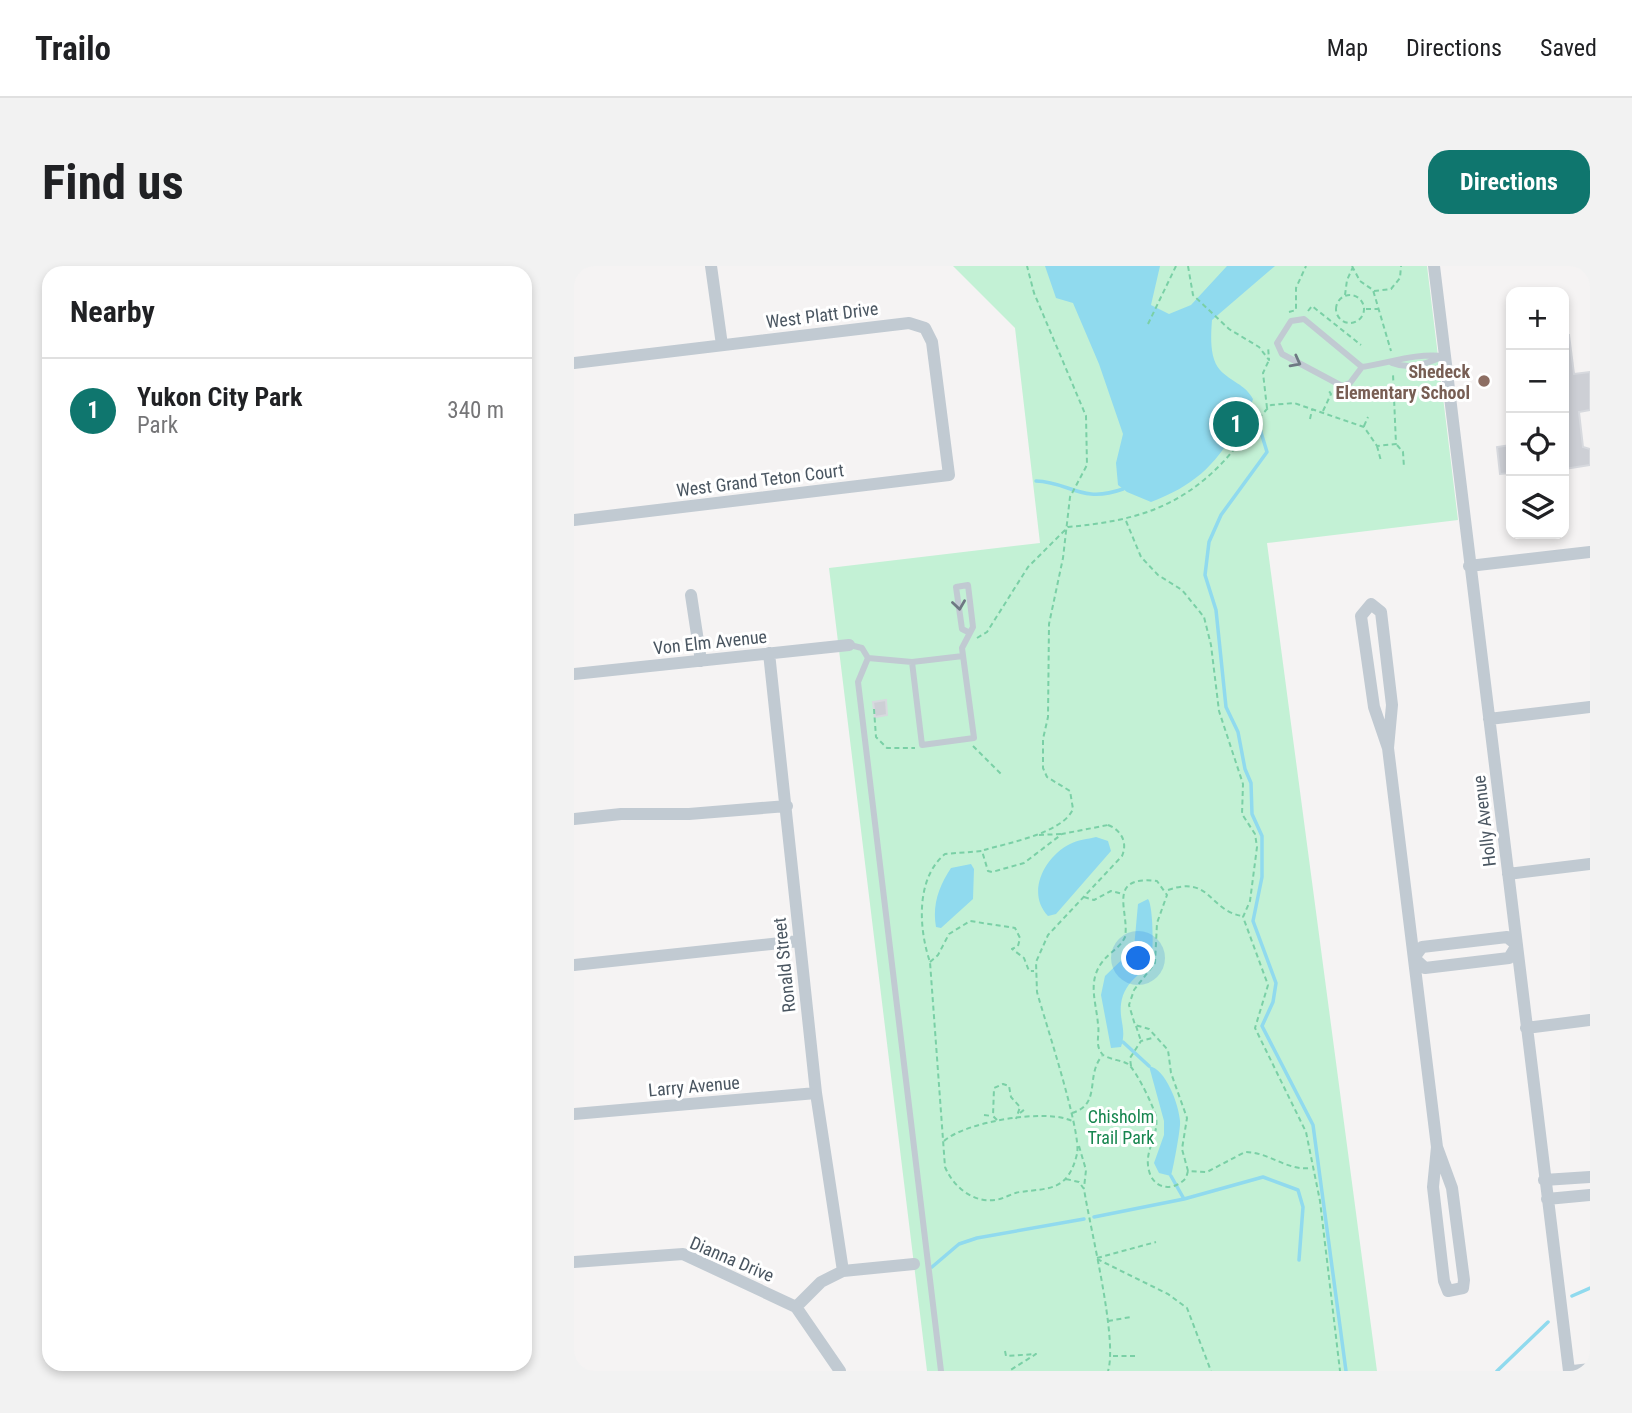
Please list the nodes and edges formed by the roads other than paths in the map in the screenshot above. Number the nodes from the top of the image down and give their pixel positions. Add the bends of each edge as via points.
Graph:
1 (711, 266) edge
2 (1434, 266) edge
3 (722, 345) junction
4 (1444, 356) junction
5 (574, 363) edge
6 (1392, 363) junction
7 (1362, 368) junction
8 (949, 475) joint
9 (574, 520) edge
10 (1590, 552) edge
11 (1469, 566) junction
12 (691, 596) dead end
13 (968, 632) junction
14 (849, 645) joint
15 (769, 653) junction
16 (963, 656) junction
17 (867, 658) junction
18 (701, 661) junction
19 (912, 662) junction
20 (574, 674) edge
21 (1590, 707) edge
22 (1489, 719) junction
23 (1388, 748) junction
24 (787, 806) junction
25 (574, 819) edge
26 (1590, 863) edge
27 (1508, 874) junction
28 (799, 941) junction
29 (1517, 945) junction
30 (1414, 958) junction
31 (574, 965) edge
32 (1590, 1020) edge
33 (1526, 1028) junction
34 (816, 1093) junction
35 (574, 1114) edge
36 (1437, 1147) junction
37 (1590, 1177) edge
38 (1544, 1180) junction
39 (1590, 1195) edge
40 (1547, 1199) junction
41 (574, 1262) edge
42 (914, 1264) dead end
43 (843, 1272) junction
44 (796, 1307) junction
45 (1590, 1369) edge
46 (840, 1371) edge
47 (941, 1371) edge
48 (1571, 1371) edge

1 - 3 street
2 - 4 street, Holly Avenue
3 - 5 street, West Platt Drive
3 - 8 street, West Platt Drive via 909,323 925,328 932,342
4 - 6 lane via 1402,356
4 - 6 lane via 1403,368
4 - 11 street, Holly Avenue
6 - 7 lane
7 -> 7 lane via 1304,319 1291,321 1277,343 1282,354 1342,386
8 - 9 street, West Grand Teton Court
10 - 11 street
11 - 22 street, Holly Avenue
12 - 18 street
13 -> 13 lane via 973,627 968,585 956,587 962,629
13 - 16 lane
14 - 15 street, Von Elm Avenue
14 - 17 lane via 862,648
15 - 18 street, Von Elm Avenue
15 - 24 street, Ronald Street
16 - 19 lane
16 - 19 lane via 972,738 922,745
17 - 19 lane
17 - 47 lane via 858,681
18 - 20 street, Von Elm Avenue
21 - 22 street
22 - 27 street, Holly Avenue
23 - 23 street via 1374,707 1361,615 1371,604 1381,612 1392,705
23 - 30 street
24 - 25 street
24 - 28 street, Ronald Street
26 - 27 street
27 - 29 street, Holly Avenue
28 - 31 street
28 - 34 street, Ronald Street
29 - 30 street via 1507,937 1422,947
29 - 30 street via 1509,958 1425,968
29 - 33 street, Holly Avenue
30 - 36 street
32 - 33 street
33 - 38 street, Holly Avenue
34 - 35 street, Larry Avenue
34 - 43 street, Ronald Street
36 - 36 street via 1433,1187 1444,1281 1448,1291 1455,1291 1463,1288 1464,1280 1452,1188
37 - 38 street
38 - 40 street, Holly Avenue
39 - 40 street
40 - 48 street, Holly Avenue
41 - 44 street, Dianna Drive via 683,1254
42 - 43 street
43 - 44 street via 821,1282
44 - 46 street
45 - 48 street

